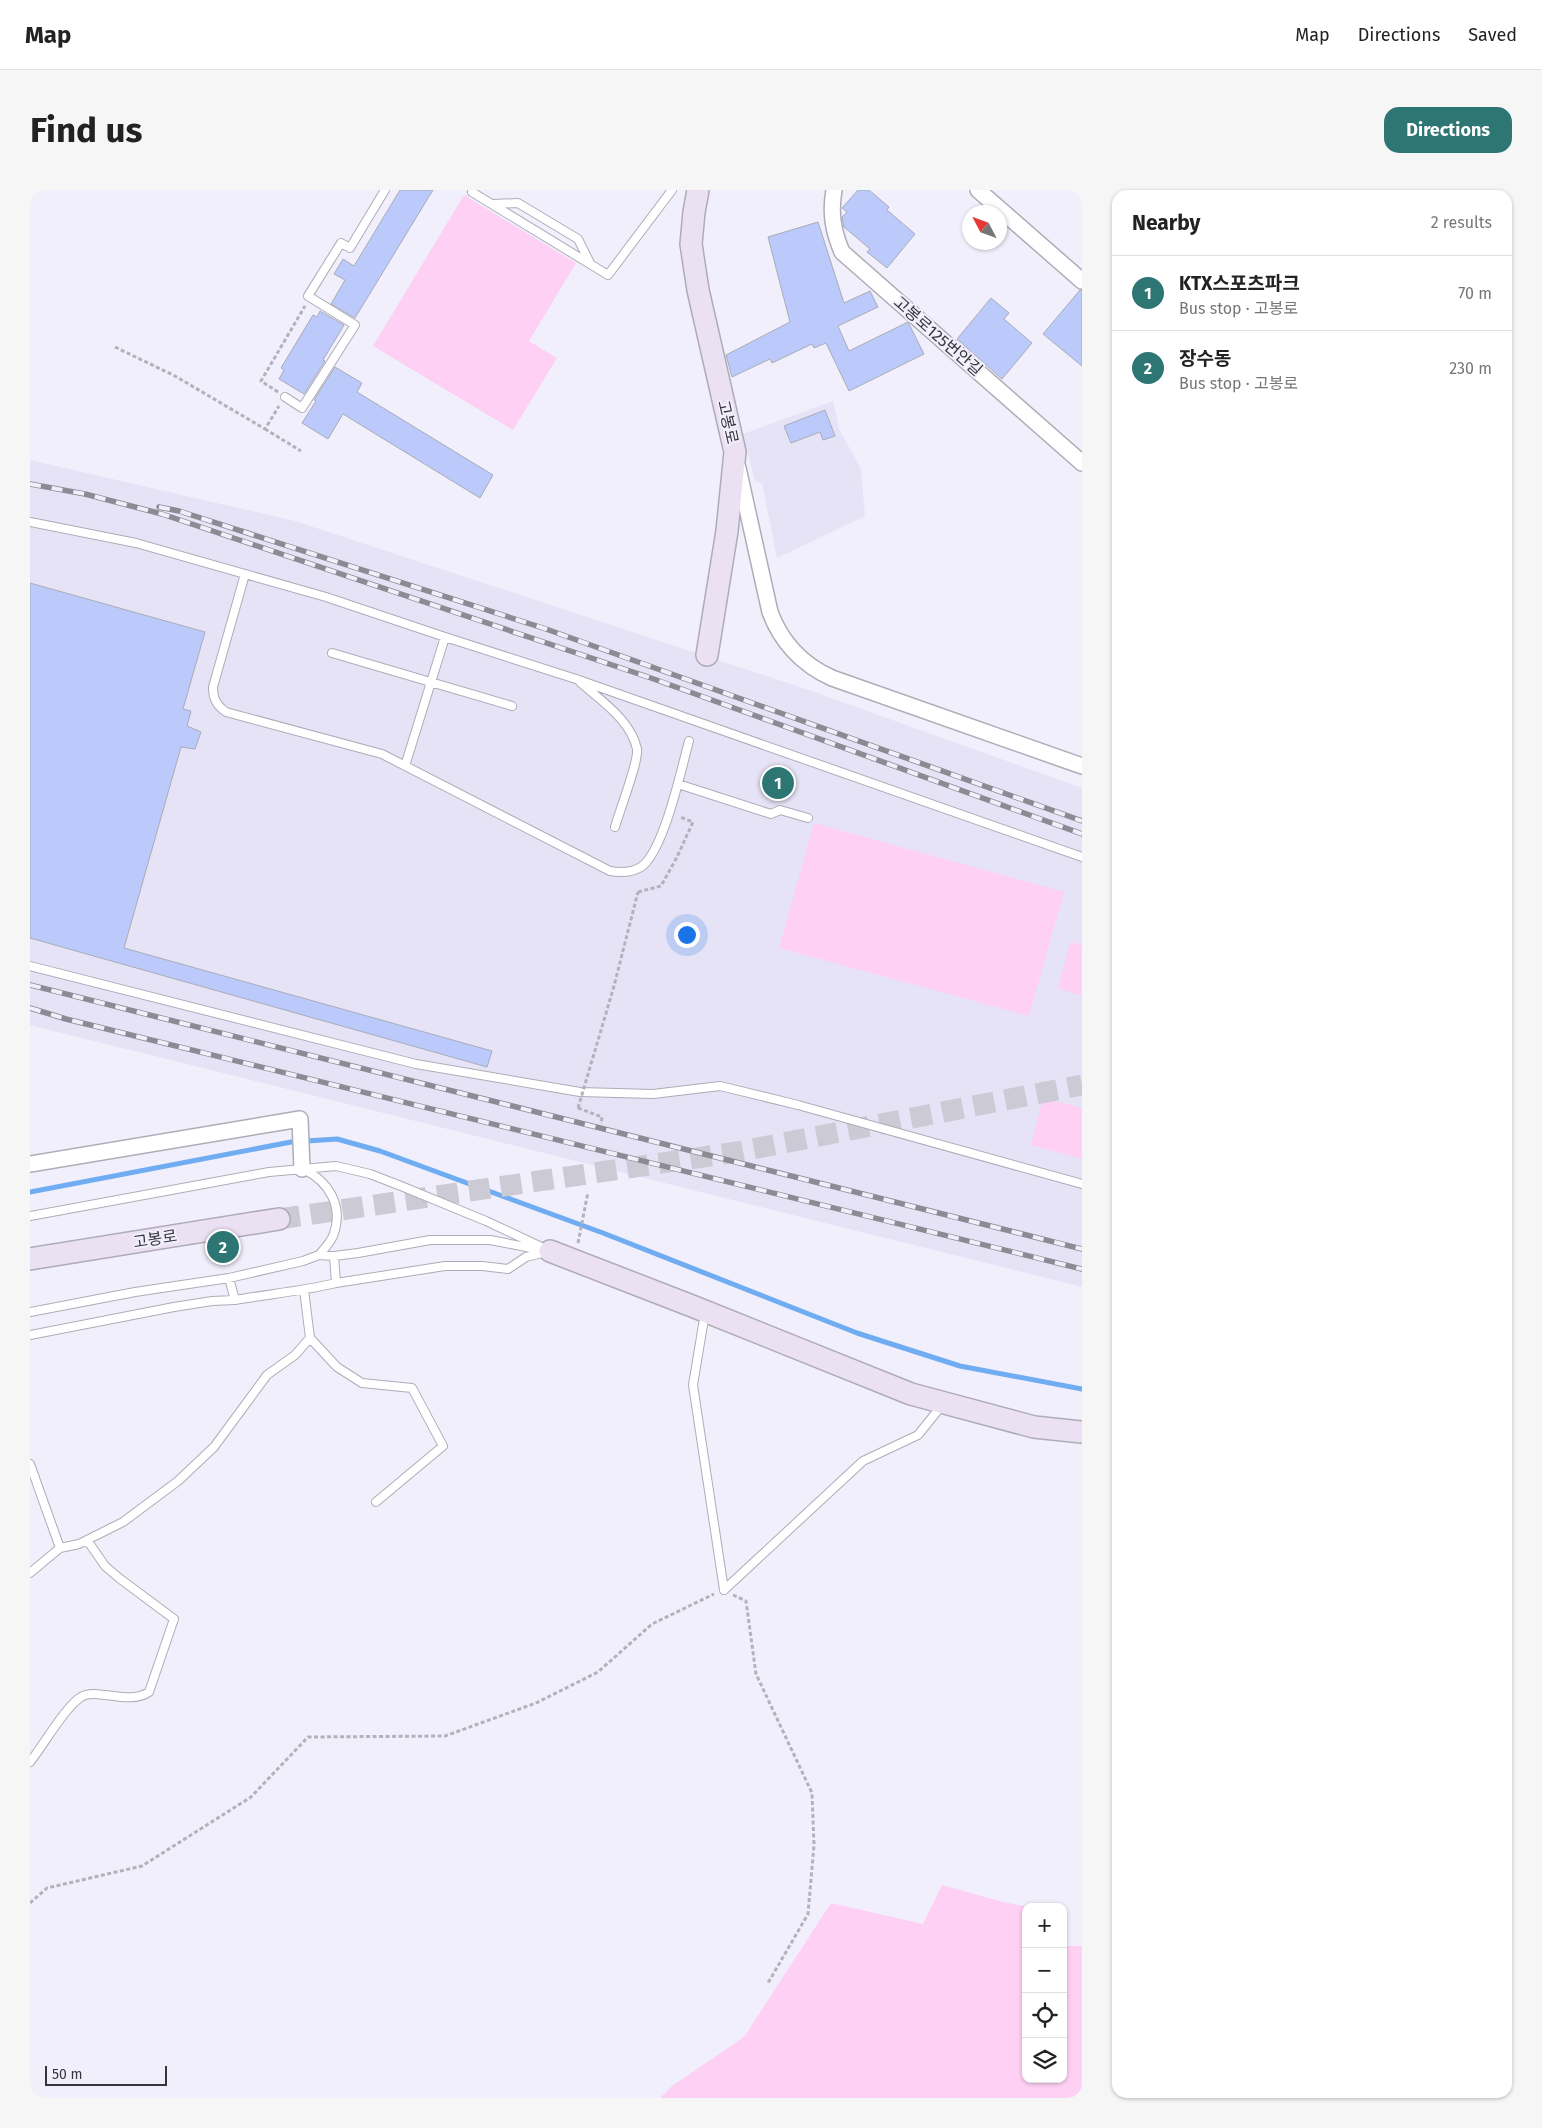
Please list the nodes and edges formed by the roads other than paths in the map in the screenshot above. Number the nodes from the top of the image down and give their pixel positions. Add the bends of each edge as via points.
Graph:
1 (385, 190) edge
2 (473, 190) edge
3 (672, 190) edge
4 (698, 190) edge
5 (834, 190) edge
6 (978, 190) edge
7 (492, 204) junction
8 (591, 265) junction
9 (1082, 281) edge
10 (285, 397) road end
11 (735, 452) junction
12 (1082, 463) edge
13 (30, 522) edge
14 (245, 574) junction
15 (445, 638) junction
16 (332, 653) dead end
17 (707, 655) dead end
18 (576, 679) junction
19 (432, 683) junction
20 (512, 706) dead end
21 (688, 741) dead end
22 (405, 766) junction
23 (1082, 766) edge
24 (678, 784) junction
25 (808, 818) dead end
26 (614, 827) dead end
27 (1082, 857) edge
28 (30, 966) edge
29 (30, 1164) edge
30 (302, 1164) junction
31 (1082, 1184) edge
32 (30, 1216) edge
33 (279, 1219) tunnel mouth
34 (550, 1251) junction
35 (319, 1255) junction
36 (334, 1256) junction
37 (30, 1259) edge
38 (229, 1278) junction
39 (336, 1283) junction
40 (304, 1290) junction
41 (235, 1300) junction
42 (705, 1311) junction
43 (30, 1312) edge
44 (30, 1335) edge
45 (310, 1338) junction
46 (944, 1403) junction
47 (1082, 1432) edge
48 (30, 1464) edge
49 (376, 1502) dead end
50 (87, 1540) junction
51 (60, 1548) junction
52 (30, 1573) edge
53 (30, 1762) edge

1 - 10 lane via 350,248 341,243 308,296 355,325 302,408
2 - 7 lane
3 - 8 lane via 608,275
4 - 11 main road, 고봉로 via 691,244 698,290
5 - 12 street, 고봉로125번안길 via 831,207 834,235 842,252
6 - 9 street
7 - 8 lane
7 - 8 lane via 518,204 569,234 578,240
11 - 17 main road, 고봉로 via 727,531
11 - 23 street via 770,612 776,628 803,660 817,672 832,678
13 - 14 lane via 136,544
14 - 15 lane via 326,597
14 - 22 lane via 213,687 214,701 226,712 382,754
15 - 18 lane
15 - 19 lane
16 - 19 lane
18 - 26 lane via 629,729 637,750
18 - 27 lane
19 - 20 lane
19 - 22 lane
21 - 24 lane
22 - 24 lane via 610,871 630,872 653,856
24 - 25 lane via 771,814 780,810
28 - 31 lane via 416,1064 580,1092 653,1094 720,1086
29 - 30 street via 300,1119
30 - 32 lane
30 - 34 lane via 336,1166 370,1174
30 - 35 lane via 334,1196 338,1222 332,1238
33 - 37 main road, 고봉로
34 - 36 lane via 490,1240 452,1239
34 - 39 lane via 526,1257 508,1269 445,1266
34 - 42 main road
35 - 36 lane
35 - 38 lane
36 - 39 lane
38 - 41 lane
38 - 43 lane
39 - 40 lane
40 - 41 lane
40 - 45 lane
41 - 44 lane via 174,1307
42 - 46 main road via 911,1394
42 - 46 lane via 693,1385 724,1590 863,1460 918,1434
45 - 49 lane via 337,1367 362,1383 412,1388 443,1446
45 - 50 lane via 295,1355 267,1375 214,1447 178,1480 122,1522
46 - 47 main road via 1034,1427
48 - 51 lane
50 - 51 lane
50 - 53 lane via 105,1566 174,1619 149,1692 124,1698 95,1694 82,1696
51 - 52 lane

